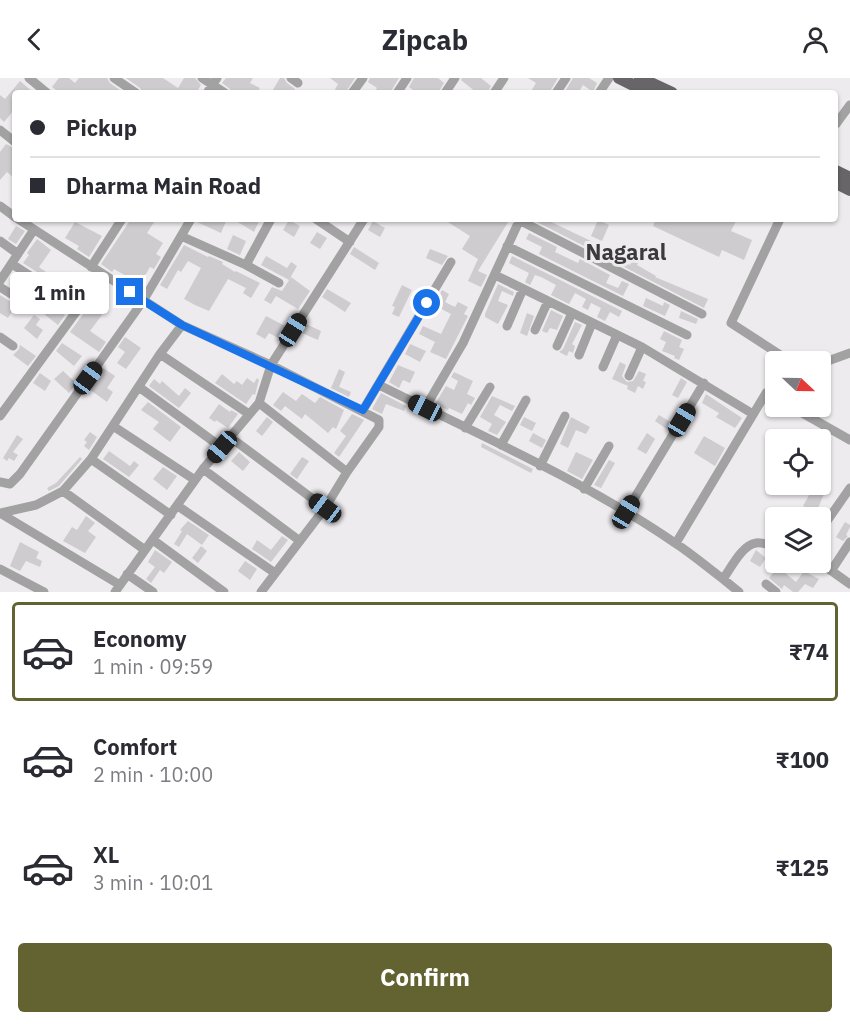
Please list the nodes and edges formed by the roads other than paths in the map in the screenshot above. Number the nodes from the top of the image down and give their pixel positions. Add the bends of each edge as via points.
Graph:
1 (29, 78) edge
2 (202, 78) edge
3 (619, 78) edge
4 (642, 78) edge
5 (117, 81) edge
6 (212, 85) edge
7 (43, 90) edge
8 (131, 90) edge
9 (643, 90) edge
10 (662, 90) edge
11 (850, 105) edge
12 (838, 121) edge
13 (0, 130) edge
14 (12, 140) edge
15 (22, 222) edge
16 (120, 222) edge
17 (189, 222) edge
18 (269, 222) edge
19 (320, 222) edge
20 (362, 222) edge
21 (518, 222) edge
22 (525, 222) edge
23 (779, 222) edge
24 (33, 231) junction
25 (180, 236) junction
26 (0, 241) edge
27 (350, 242) junction
28 (507, 246) junction
29 (18, 254) junction
30 (451, 262) dead end
31 (12, 264) junction
32 (246, 265) junction
33 (91, 267) junction
34 (103, 275) junction
35 (495, 275) junction
36 (0, 281) edge
37 (279, 283) dead end
38 (0, 287) edge
39 (523, 289) junction
40 (55, 292) dead end
41 (144, 301) junction
42 (548, 301) junction
43 (33, 308) dead end
44 (572, 313) junction
45 (702, 314) dead end
46 (592, 323) junction
47 (182, 325) junction
48 (507, 326) dead end
49 (535, 330) dead end
50 (617, 335) junction
51 (687, 335) dead end
52 (0, 337) edge
53 (13, 346) dead end
54 (557, 346) dead end
55 (642, 347) junction
56 (850, 353) edge
57 (160, 354) junction
58 (579, 355) dead end
59 (271, 365) junction
60 (603, 367) dead end
61 (629, 376) dead end
62 (704, 383) junction
63 (379, 385) junction
64 (139, 387) junction
65 (490, 387) dead end
66 (765, 395) edge
67 (526, 400) dead end
68 (259, 403) junction
69 (425, 408) junction
70 (363, 410) junction
71 (249, 414) junction
72 (753, 414) junction
73 (0, 416) edge
74 (565, 416) dead end
75 (809, 417) edge
76 (113, 426) junction
77 (465, 428) junction
78 (230, 437) junction
79 (850, 440) edge
80 (501, 445) junction
81 (609, 446) dead end
82 (222, 447) junction
83 (91, 459) junction
84 (540, 466) junction
85 (203, 469) junction
86 (347, 472) junction
87 (195, 480) junction
88 (0, 482) edge
89 (850, 488) edge
90 (584, 489) junction
91 (63, 491) junction
92 (178, 506) junction
93 (325, 508) junction
94 (626, 512) junction
95 (0, 513) edge
96 (171, 515) junction
97 (831, 515) edge
98 (153, 540) junction
99 (300, 541) junction
100 (850, 542) edge
101 (675, 543) junction
102 (765, 543) edge
103 (145, 550) junction
104 (0, 569) edge
105 (831, 571) joint
106 (274, 573) junction
107 (127, 574) junction
108 (723, 579) junction
109 (766, 584) dead end
110 (850, 584) edge
111 (117, 589) edge
112 (44, 592) edge
113 (153, 592) edge
114 (224, 592) edge
115 (261, 592) edge
116 (739, 592) edge
117 (776, 592) edge

1 - 7 street
2 - 6 street
3 - 9 main road
4 - 10 main road
5 - 8 street
11 - 12 street
13 - 14 street
15 - 24 street
16 - 33 street
17 - 25 street
18 - 32 street
19 - 27 street
20 - 27 street
21 - 28 street
22 - 45 street
23 - 56 street via 731,323 788,360 825,362
24 - 29 street
24 - 33 street
25 - 32 street
25 - 41 street
26 - 29 street
27 - 59 street
28 - 35 street
28 - 51 street
29 - 31 street
30 - 63 street
31 - 36 street
31 - 40 street
32 - 37 street
33 - 34 street
34 - 41 street
34 - 73 street
35 - 39 street
35 - 69 street via 463,343
38 - 43 street
39 - 42 street
39 - 48 street
41 - 47 street
41 - 88 street via 20,474 10,484
42 - 44 street
42 - 49 street
44 - 46 street
44 - 54 street
46 - 50 street
46 - 58 street
47 - 57 street
47 - 59 street
50 - 55 street
50 - 60 street
52 - 53 street
55 - 61 street
55 - 62 street
57 - 64 street
57 - 71 street
59 - 68 street
59 - 70 street
62 - 72 street
62 - 94 street
63 - 69 street
63 - 70 street
64 - 76 street
64 - 82 street
65 - 77 street
66 - 72 street
67 - 80 street
68 - 71 street
68 - 86 street
69 - 77 street
70 - 86 street via 381,422
71 - 78 street
72 - 101 street
74 - 84 street
75 - 79 street
76 - 83 street
76 - 87 street
77 - 80 street
78 - 82 street
78 - 93 street
80 - 84 street
81 - 90 street
82 - 85 street
83 - 91 street
83 - 96 street
84 - 90 street
85 - 87 street
85 - 99 street
86 - 93 street
87 - 92 street
89 - 97 street
90 - 94 street
91 - 95 street via 36,505
91 - 103 street
92 - 96 street
92 - 106 street
93 - 99 street
94 - 101 street
95 - 111 street
96 - 98 street
98 - 103 street
98 - 114 street
99 - 106 street
100 - 105 street
101 - 108 street
102 - 108 street via 747,547
103 - 107 street
104 - 112 street
105 - 110 street
106 - 115 street
107 - 111 street
107 - 113 street
108 - 116 street
109 - 117 street

